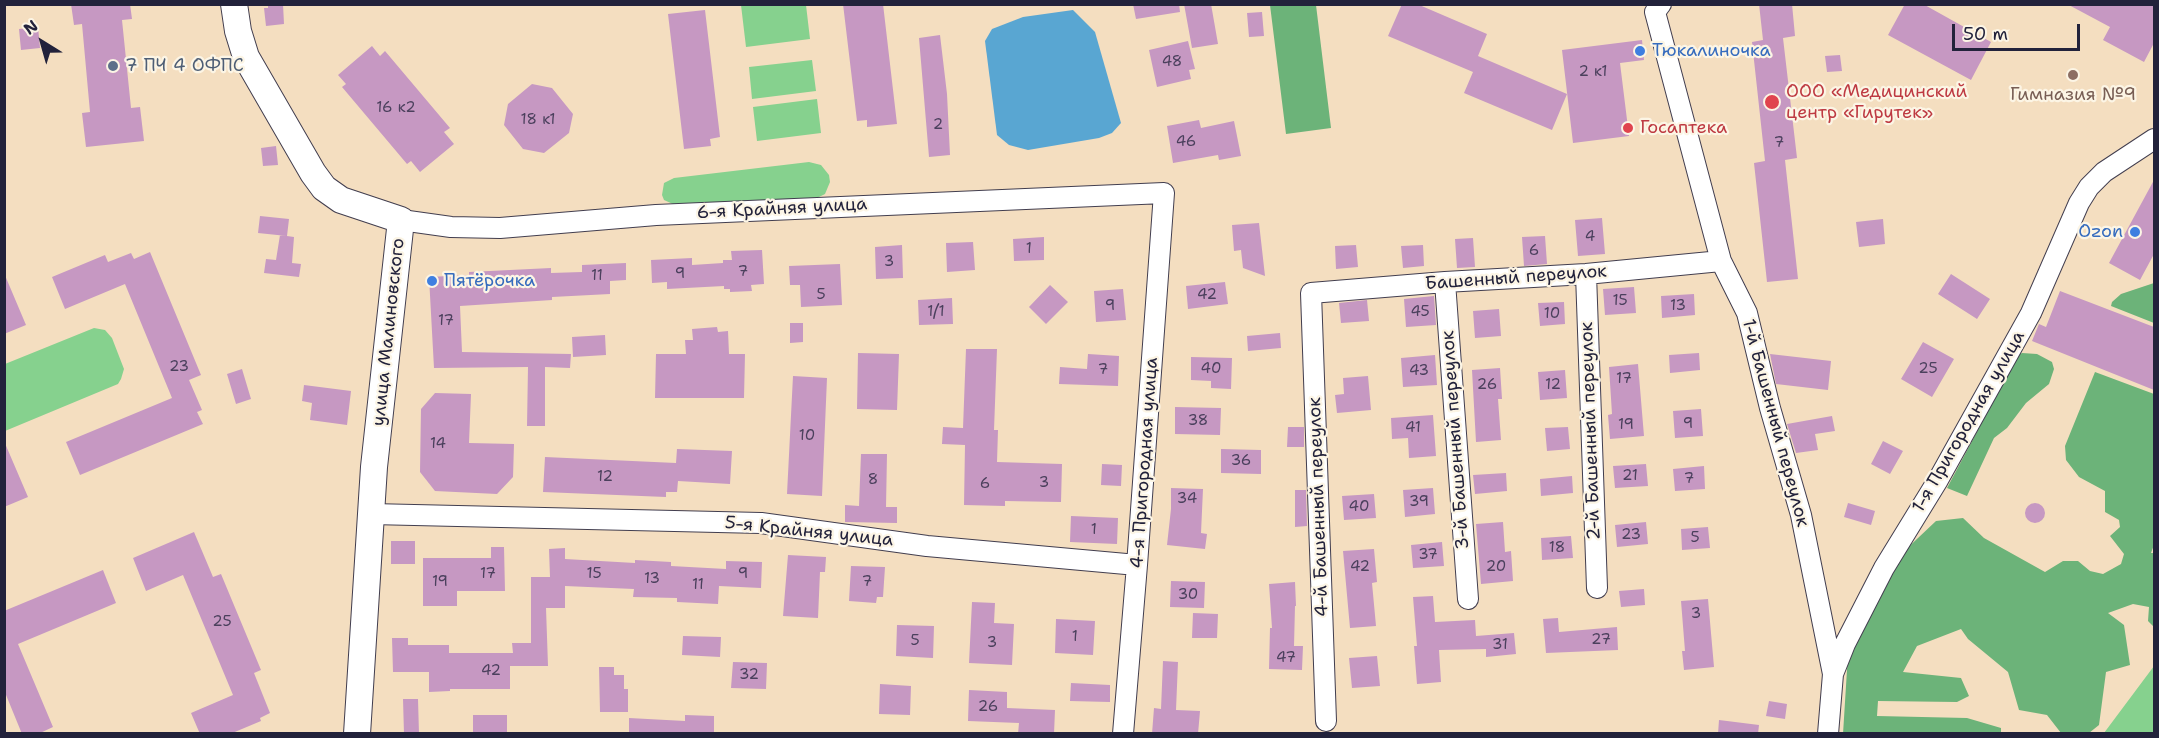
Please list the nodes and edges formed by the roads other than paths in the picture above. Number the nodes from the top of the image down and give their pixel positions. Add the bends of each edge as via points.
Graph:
1 (234, 4) edge
2 (1661, 4) edge
3 (2154, 139) edge
4 (1164, 193) joint
5 (401, 220) junction
6 (1721, 261) junction
7 (1586, 274) junction
8 (1445, 282) junction
9 (1311, 293) joint
10 (371, 514) junction
11 (1137, 565) junction
12 (1597, 588) dead end
13 (1468, 598) dead end
14 (1833, 674) junction
15 (1326, 721) dead end
16 (357, 734) edge
17 (1123, 734) edge
18 (1828, 734) edge

1 - 5 street, улица Малиновского via 246,57 319,180 341,200
2 - 6 street, 1-й Башенный переулок via 1655,12
3 - 14 street, 1-я Пригородная улица via 2104,172 2079,203 2031,313 1884,568
4 - 5 street, 6-я Крайняя улица via 656,215 500,228
4 - 11 street, 4-я Пригородная улица
5 - 10 street, улица Малиновского
6 - 7 street, Башенный переулок
6 - 14 street, 1-й Башенный переулок via 1747,313 1801,515
7 - 8 street, Башенный переулок
7 - 12 street, 2-й Башенный переулок
8 - 9 street, Башенный переулок
8 - 13 street, 3-й Башенный переулок
9 - 15 street, 4-й Башенный переулок
10 - 11 street, 5-я Крайняя улица via 762,523 927,546
10 - 16 street, улица Малиновского
11 - 17 street, 4-я Пригородная улица
14 - 18 street, 1-я Пригородная улица

